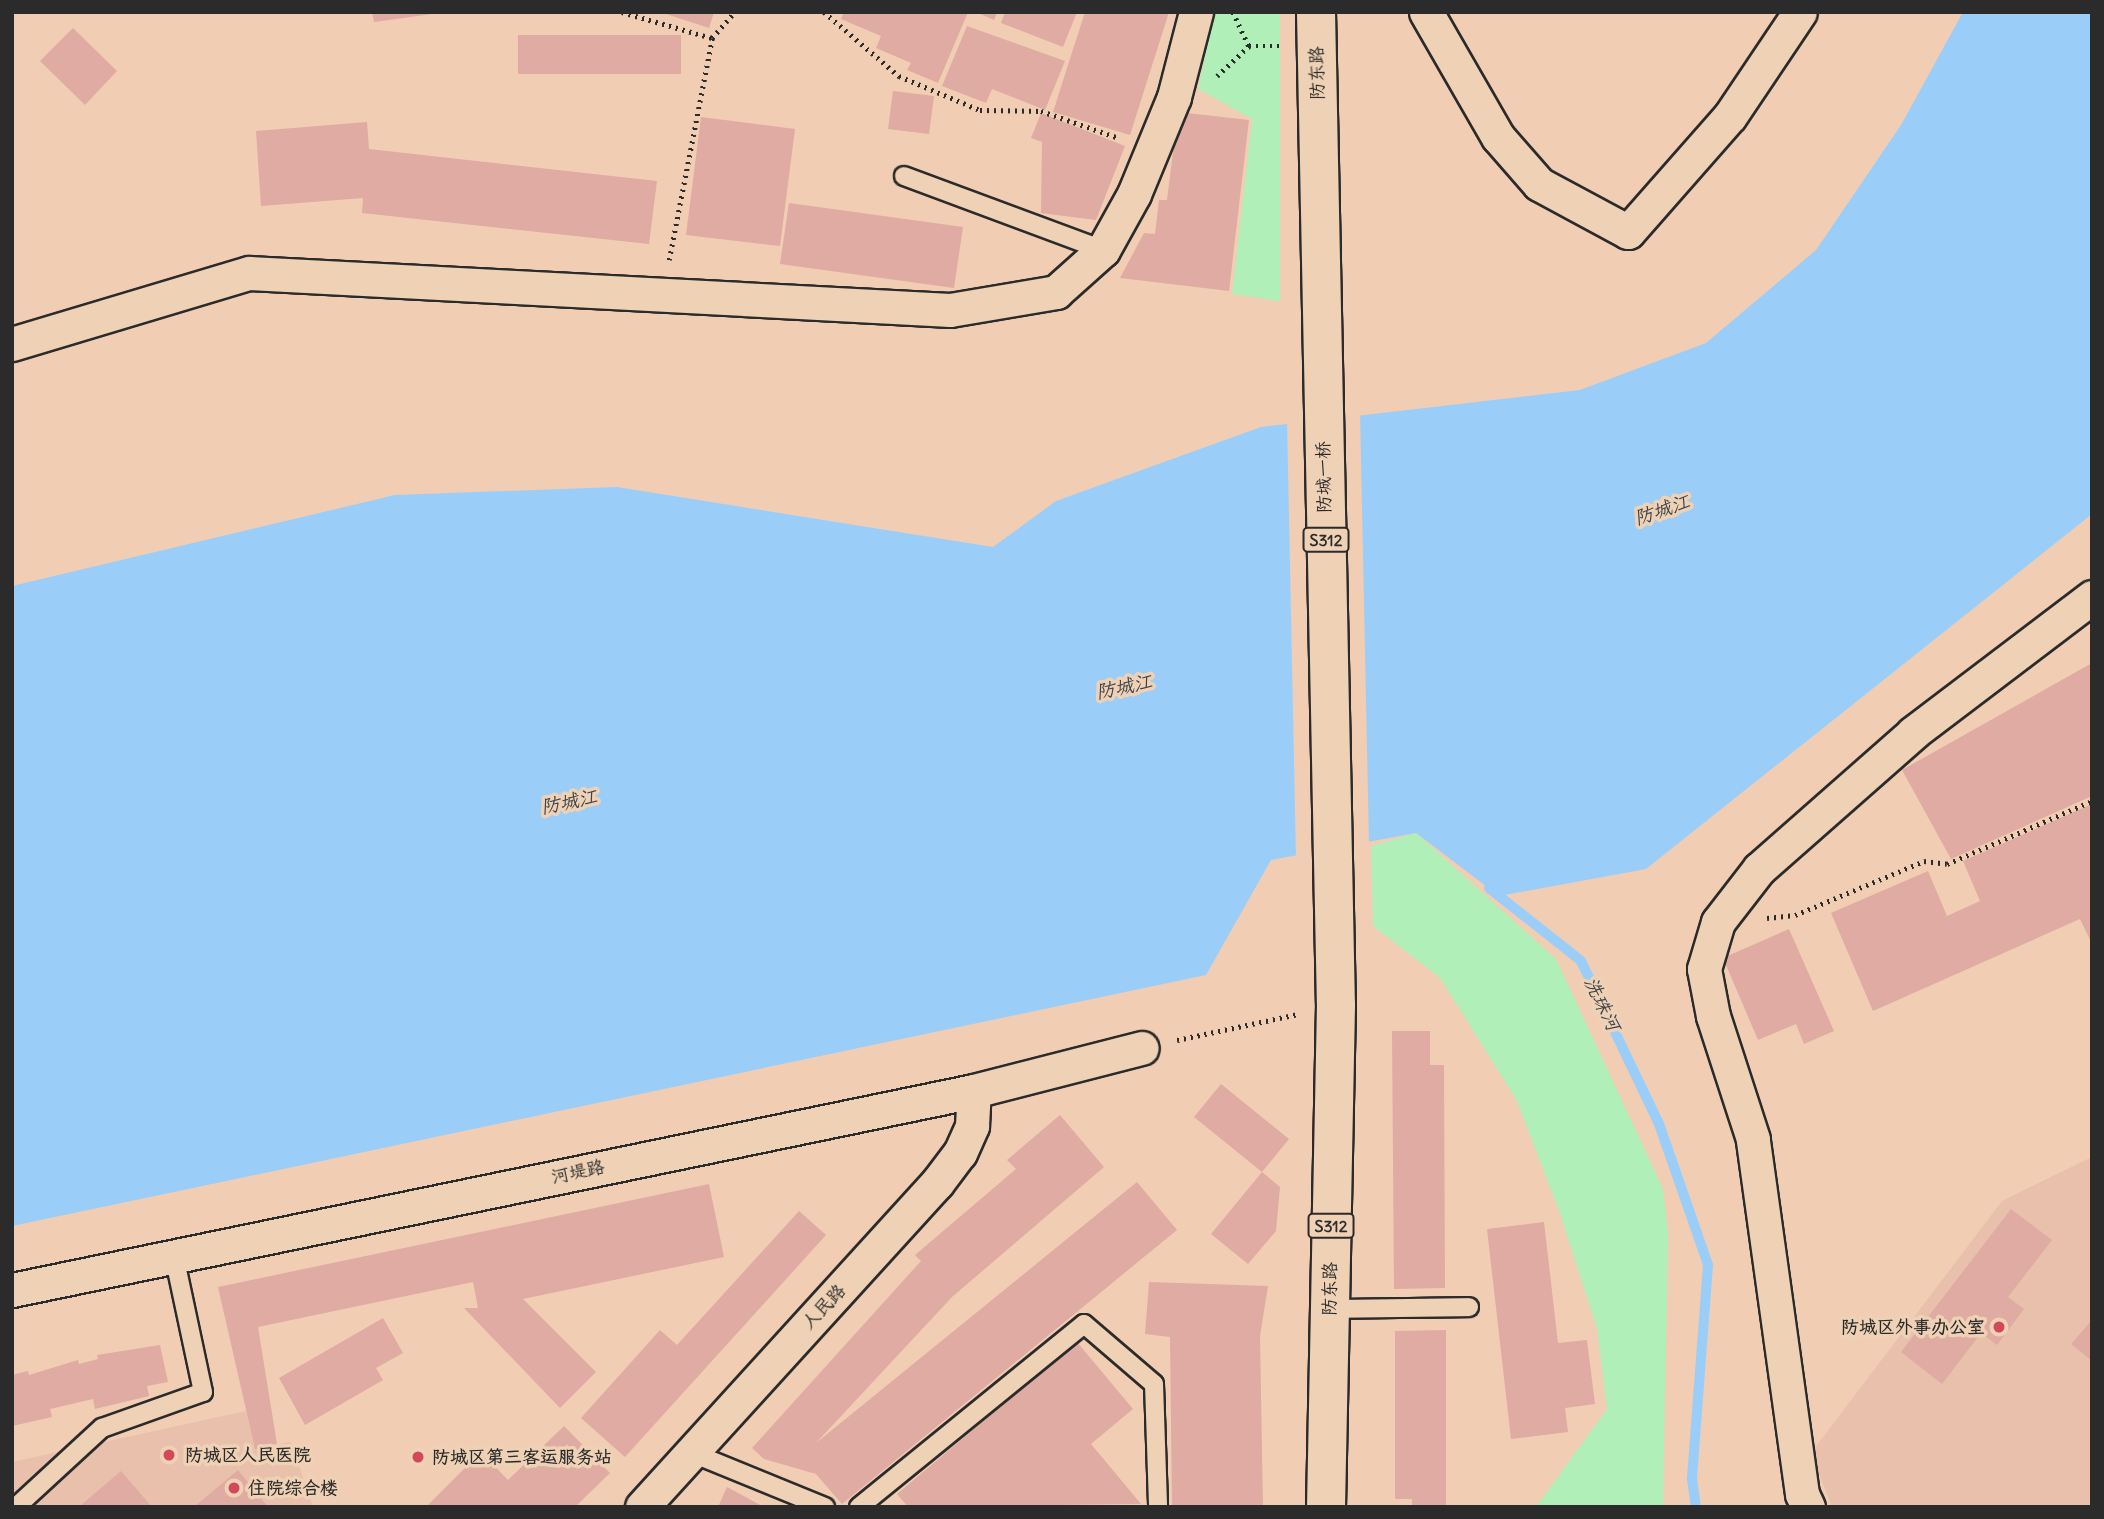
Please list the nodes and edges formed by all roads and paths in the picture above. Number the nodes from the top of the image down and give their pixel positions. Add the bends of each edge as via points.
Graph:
1 (622, 12) edge
2 (734, 12) edge
3 (824, 12) edge
4 (1196, 12) edge
5 (1233, 12) edge
6 (1426, 12) edge
7 (1800, 12) edge
8 (1316, 29) edge
9 (712, 38) junction
10 (1249, 46) junction
11 (1174, 97) junction
12 (1317, 134) joint
13 (1153, 149) junction
14 (904, 176) dead end
15 (1103, 250) junction
16 (663, 295) junction
17 (12, 344) edge
18 (2092, 597) edge
19 (2092, 800) edge
20 (1718, 922) junction
21 (1334, 946) joint
22 (1335, 1005) junction
23 (1142, 1048) joint
24 (974, 1091) junction
25 (174, 1256) junction
26 (12, 1290) edge
27 (1469, 1307) dead end
28 (1330, 1309) junction
29 (690, 1452) junction
30 (16, 1507) edge
31 (642, 1507) edge
32 (825, 1507) edge
33 (859, 1507) edge
34 (1158, 1507) edge
35 (1326, 1507) edge
36 (1808, 1507) edge

1 - 9 path
2 - 9 path
3 - 13 path via 911,81 981,110 1041,111
4 - 11 street
5 - 10 path
6 - 7 street via 1498,137 1539,184 1628,232 1730,116
8 - 10 path
8 - 12 main road, 防东路 / S312
9 - 16 path
10 - 11 path via 1190,101
11 - 13 street
12 - 21 main road, 防城一桥 / S312
13 - 15 street
14 - 15 lane
15 - 16 street via 1056,292 950,310
16 - 17 street via 249,273
18 - 20 street via 1913,733 1759,869
19 - 20 path via 1947,864 1924,861 1795,915
20 - 36 street via 1704,969 1713,1016 1753,1139 1802,1494
21 - 22 main road, 防东路 / S312
22 - 23 path
22 - 28 main road, 防东路 / S312
23 - 24 street, 河堤路
24 - 25 street, 河堤路
24 - 29 street, 人民路 via 972,1126 960,1153 937,1183
25 - 26 street, 河堤路
25 - 30 lane via 204,1392 102,1428
27 - 28 lane
28 - 35 main road, 防东路 / S312
29 - 31 street, 人民路
29 - 32 lane
33 - 34 lane via 1084,1324 1154,1384

